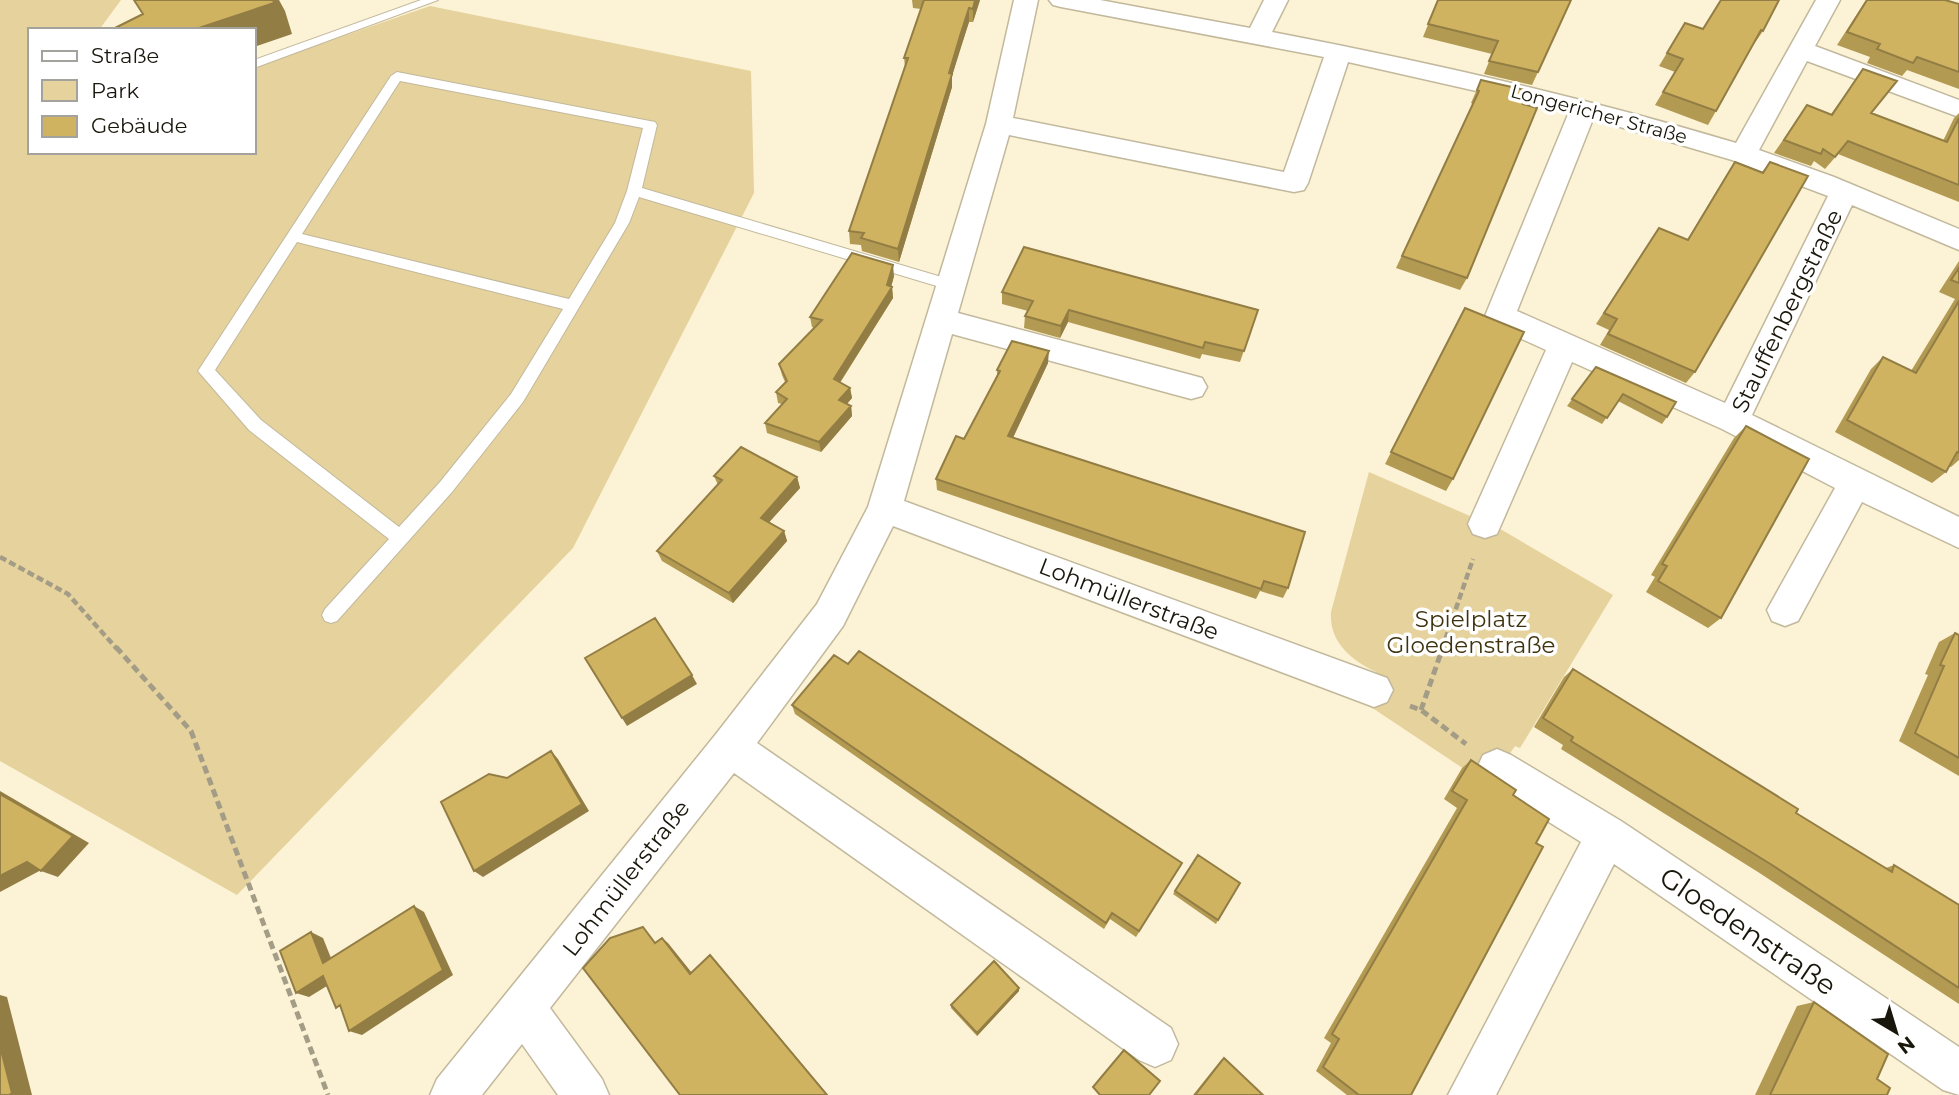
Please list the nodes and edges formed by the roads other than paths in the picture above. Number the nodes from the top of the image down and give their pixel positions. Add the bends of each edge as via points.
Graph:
1 (432, 0) edge
2 (1026, 0) edge
3 (1060, 0) edge
4 (1276, 0) edge
5 (1828, 0) edge
6 (1258, 36) junction
7 (1802, 50) junction
8 (1339, 51) junction
9 (256, 63) edge
10 (1584, 108) junction
11 (1959, 109) edge
12 (999, 124) junction
13 (1744, 154) junction
14 (634, 191) junction
15 (1844, 192) junction
16 (295, 237) junction
17 (1959, 240) edge
18 (950, 285) junction
19 (574, 306) junction
20 (940, 319) junction
21 (1564, 345) junction
22 (1191, 387) dead end
23 (1733, 420) junction
24 (1855, 482) junction
25 (885, 508) junction
26 (1485, 524) road end
27 (1959, 533) edge
28 (401, 538) junction
29 (1785, 610) dead end
30 (331, 615) dead end
31 (1374, 690) road end
32 (730, 747) junction
33 (1497, 768) road end
34 (1607, 835) junction
35 (523, 1009) junction
36 (1155, 1044) dead end
37 (1959, 1074) edge
38 (453, 1095) edge
39 (586, 1095) edge
40 (1471, 1095) edge

1 - 9 lane
2 - 12 street, Lohmüllerstraße
3 - 6 street, Longericher Straße
4 - 6 street
5 - 7 street
6 - 8 street, Longericher Straße
7 - 11 street
7 - 13 street
8 - 10 street, Longericher Straße
8 - 12 street via 1294,183
10 - 13 street, Longericher Straße
10 - 21 street via 1500,316
12 - 18 street, Lohmüllerstraße
13 - 15 street, Longericher Straße
14 - 16 lane via 650,125 397,76
14 - 18 lane
14 - 19 lane via 622,223
15 - 17 street, Longericher Straße
15 - 23 street, Stauffenbergstraße
16 - 19 lane
16 - 28 lane via 206,371 255,425
18 - 20 street, Lohmüllerstraße
19 - 28 lane via 517,398
20 - 22 street
20 - 25 street, Lohmüllerstraße
21 - 23 street
21 - 26 street
23 - 24 street, Stauffenbergstraße
24 - 27 street, Stauffenbergstraße
24 - 29 street
25 - 31 street, Lohmüllerstraße
25 - 32 street, Lohmüllerstraße via 830,615
28 - 30 lane
32 - 35 street, Lohmüllerstraße
32 - 36 street
33 - 34 street, Gloedenstraße
34 - 37 street, Gloedenstraße
34 - 40 street
35 - 38 street, Lohmüllerstraße
35 - 39 street

